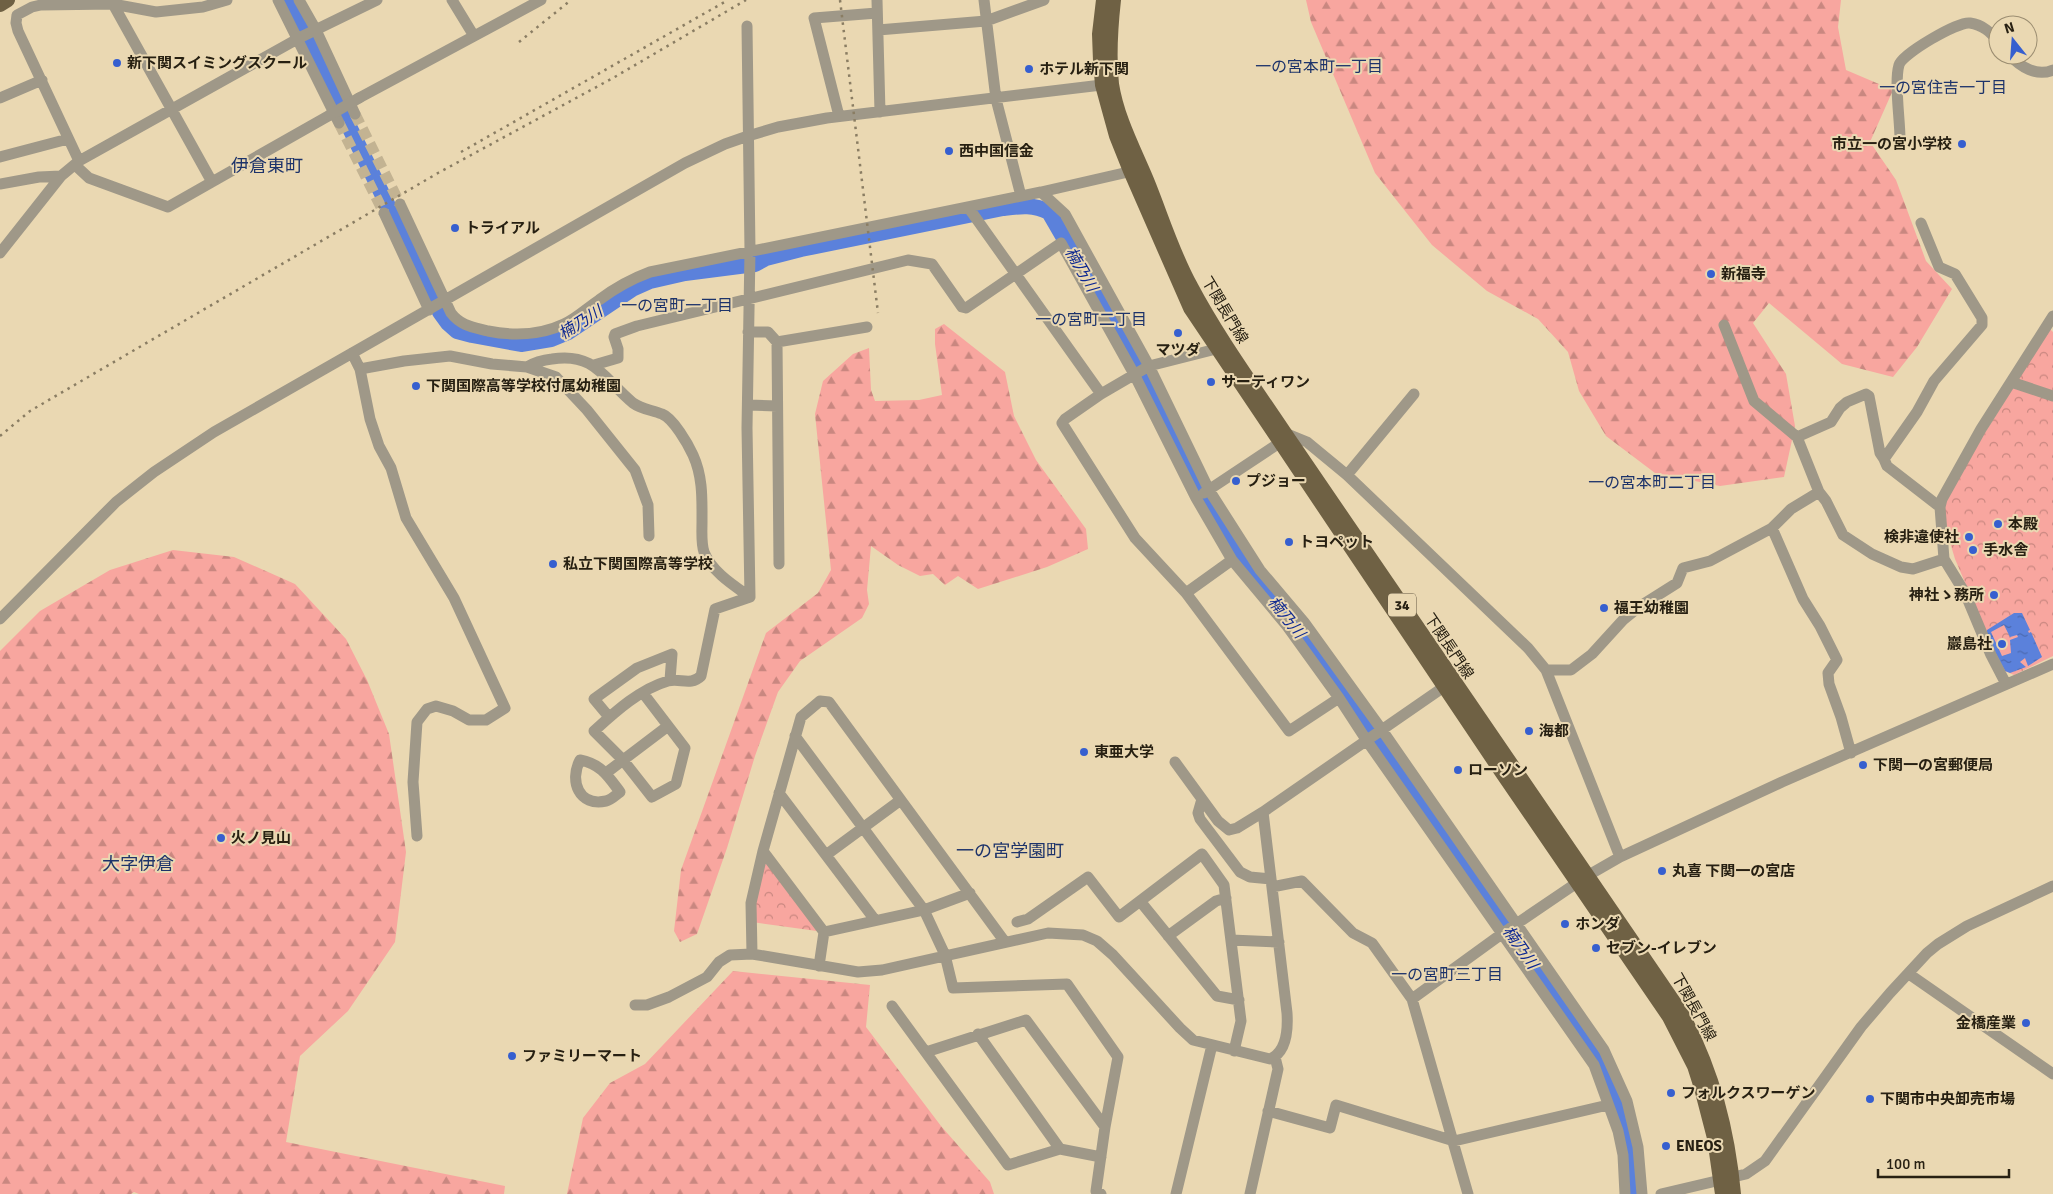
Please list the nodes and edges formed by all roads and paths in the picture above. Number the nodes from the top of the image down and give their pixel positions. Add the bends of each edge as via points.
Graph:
1 (8, 0) edge
2 (226, 0) edge
3 (278, 0) edge
4 (299, 0) edge
5 (377, 0) edge
6 (452, 0) edge
7 (541, 0) edge
8 (877, 0) edge
9 (984, 0) edge
10 (1044, 0) edge
11 (1103, 0) edge
12 (1114, 0) edge
13 (112, 4) junction
14 (0, 5) edge
15 (0, 9) edge
16 (877, 13) junction
17 (17, 15) junction
18 (986, 21) junction
19 (747, 26) dead end
20 (878, 30) junction
21 (1988, 30) edge
22 (306, 34) junction
23 (474, 36) junction
24 (2021, 65) edge
25 (2053, 70) edge
26 (42, 80) junction
27 (1107, 85) junction
28 (0, 98) edge
29 (996, 99) junction
30 (171, 109) junction
31 (880, 112) junction
32 (355, 114) tunnel mouth
33 (839, 116) junction
34 (340, 123) tunnel mouth
35 (748, 136) junction
36 (68, 139) junction
37 (1900, 139) dead end
38 (0, 157) edge
39 (77, 163) junction
40 (1136, 170) junction
41 (61, 176) junction
42 (212, 182) junction
43 (0, 184) edge
44 (1041, 192) junction
45 (1022, 196) junction
46 (400, 204) tunnel mouth
47 (968, 207) junction
48 (384, 213) tunnel mouth
49 (1922, 223) dead end
50 (750, 251) junction
51 (0, 253) edge
52 (1015, 273) junction
53 (748, 299) junction
54 (446, 301) junction
55 (429, 310) junction
56 (2053, 316) edge
57 (1724, 325) dead end
58 (867, 327) dead end
59 (748, 332) junction
60 (777, 342) junction
61 (1222, 347) junction
62 (352, 353) junction
63 (594, 365) junction
64 (526, 366) junction
65 (1149, 366) junction
66 (360, 370) junction
67 (1134, 374) junction
68 (2011, 382) junction
69 (1101, 394) junction
70 (1414, 394) dead end
71 (2053, 396) edge
72 (748, 404) junction
73 (777, 406) junction
74 (1797, 437) junction
75 (1284, 438) junction
76 (1884, 460) junction
77 (1347, 475) junction
78 (1209, 490) junction
79 (1819, 492) junction
80 (1196, 498) junction
81 (1940, 507) junction
82 (1772, 528) junction
83 (649, 536) dead end
84 (1944, 558) junction
85 (1232, 560) junction
86 (778, 564) dead end
87 (1186, 593) junction
88 (750, 597) junction
89 (0, 619) edge
90 (2053, 664) edge
91 (1546, 670) junction
92 (670, 680) junction
93 (1449, 684) junction
94 (2006, 684) junction
95 (643, 693) junction
96 (1339, 698) junction
97 (609, 717) junction
98 (668, 726) junction
99 (796, 736) junction
100 (1374, 736) junction
101 (1851, 753) junction
102 (623, 760) junction
103 (1175, 762) dead end
104 (606, 773) dead end
105 (779, 793) junction
106 (1202, 799) junction
107 (898, 802) dead end
108 (1263, 812) junction
109 (862, 827) junction
110 (417, 836) dead end
111 (763, 851) junction
112 (826, 855) junction
113 (1620, 856) junction
114 (1583, 879) junction
115 (1272, 883) junction
116 (2053, 886) edge
117 (970, 893) junction
118 (1226, 898) junction
119 (1140, 901) junction
120 (924, 910) junction
121 (875, 920) junction
122 (1017, 922) dead end
123 (1510, 928) junction
124 (824, 932) junction
125 (1168, 936) junction
126 (1231, 940) junction
127 (1005, 942) junction
128 (1278, 942) junction
129 (752, 954) junction
130 (944, 955) junction
131 (820, 966) junction
132 (1909, 974) junction
133 (1412, 999) junction
134 (1238, 1000) junction
135 (635, 1005) dead end
136 (892, 1006) dead end
137 (978, 1034) junction
138 (1212, 1045) junction
139 (1234, 1051) junction
140 (926, 1052) junction
141 (1275, 1057) junction
142 (2053, 1074) edge
143 (1608, 1104) junction
144 (1268, 1111) junction
145 (1105, 1127) junction
146 (1454, 1141) junction
147 (1060, 1149) junction
148 (1101, 1157) junction
149 (1725, 1184) edge
150 (1098, 1193) edge
151 (1176, 1194) edge
152 (1250, 1194) edge
153 (1468, 1194) edge
154 (1625, 1194) edge
155 (1642, 1194) edge
156 (1661, 1194) edge
157 (1734, 1194) edge

1 - 14 main road
2 - 13 street via 203,7 156,12
3 - 22 street
4 - 22 street
5 - 22 street
6 - 23 street
7 - 23 street
8 - 16 street
9 - 18 street
10 - 18 street
11 - 27 main road, 下関長門線 / 34 via 1099,34
12 - 27 main road, 下関長門線 / 34
13 - 17 street via 40,5
13 - 30 street
15 - 17 street
16 - 20 street
16 - 33 street via 814,18
17 - 26 street via 18,30
18 - 20 street
18 - 29 street
19 - 35 street
20 - 31 street
21 - 37 street via 1969,23 1960,24 1934,38 1899,64
22 - 30 street
22 - 32 street
22 - 34 street
23 - 42 street, bridge
24 - 25 street via 2030,71
26 - 28 street
26 - 36 street
27 - 29 street
27 - 40 main road, 下関長門線 / 34 via 1126,131
29 - 31 street
29 - 45 street
30 - 39 street
30 - 42 street
31 - 33 street
33 - 35 street
35 - 50 street
35 - 54 street via 686,163
36 - 38 street
36 - 39 street
39 - 41 street
39 - 42 street via 89,178 168,207
40 - 44 street
40 - 61 main road, 下関長門線 / 34
41 - 43 street
41 - 51 street
44 - 45 street
44 - 65 street via 1065,214
45 - 47 street
46 - 54 street
47 - 50 street
47 - 52 street
48 - 55 street
49 - 76 street via 1939,267 1955,274 1982,318 1982,326 1934,382
50 - 53 street
50 - 54 street via 676,265 629,280 564,324 546,331 508,334 466,326 456,320
52 - 53 street via 966,308 962,307 932,264 908,260
52 - 67 street via 1061,243
52 - 69 street
53 - 59 street
53 - 63 street via 615,334 618,358
54 - 55 street
55 - 62 street
56 - 68 street
57 - 74 street via 1754,401
58 - 60 street
59 - 60 street via 768,332
59 - 72 street
60 - 73 street
61 - 65 street
61 - 75 main road, 下関長門線 / 34
62 - 66 street
62 - 89 street via 214,432 154,472 116,502
63 - 64 street via 569,356
63 - 88 street via 635,404 664,414 682,435 700,475 705,553 716,570
64 - 66 street via 450,356
64 - 83 street via 556,377 564,384 635,470 648,505
65 - 67 street
65 - 78 street
66 - 110 street via 370,419 391,468 406,518 454,598 505,708 486,720 470,720 436,706 427,709 417,722 412,782
67 - 69 street
67 - 80 street
68 - 71 street
68 - 81 street via 1981,429
69 - 87 street via 1062,423 1135,538
70 - 77 street
72 - 73 street
72 - 88 street
73 - 86 street
74 - 76 street via 1831,422 1847,402 1866,394
74 - 79 street
75 - 77 street via 1307,442
75 - 78 street
75 - 93 main road, 下関長門線 / 34
76 - 81 street via 1887,466
77 - 91 street via 1528,648
78 - 80 street
78 - 100 street via 1260,570 1304,622
79 - 82 street via 1792,509
79 - 84 street via 1843,535 1872,554 1901,568 1913,569
80 - 85 street
81 - 84 street
82 - 91 street via 1710,561 1683,568 1677,583 1623,620 1578,665 1571,670
82 - 101 street via 1803,599 1837,660 1828,673 1828,684
84 - 94 street via 1965,593
85 - 87 street
85 - 96 street
87 - 96 street via 1289,730
88 - 92 street via 715,608 701,676 686,682
90 - 94 street
91 - 113 street
92 - 95 street
92 - 97 street via 672,654 637,668 594,699
93 - 100 street
93 - 114 main road, 下関長門線 / 34
94 - 101 street
95 - 97 street
95 - 98 street
96 - 100 street
97 - 102 street via 594,731
98 - 102 street
98 - 102 street via 685,748 676,784 652,797
99 - 105 street
99 - 109 street
99 - 117 street via 801,717 820,700 830,702
100 - 108 street
100 - 123 street
100 - 123 street
101 - 113 street
102 - 104 street
103 - 106 street
105 - 111 street
105 - 112 street
106 - 108 street via 1218,821 1230,830
106 - 115 street via 1198,813 1200,819 1240,872
107 - 109 street
108 - 115 street
109 - 112 street
109 - 120 street
111 - 124 street
111 - 129 street via 751,903
112 - 121 street
113 - 114 street
114 - 123 street
114 - 149 main road, 下関長門線 / 34 via 1662,982 1695,1038 1718,1099
115 - 128 street
115 - 133 street via 1302,881 1353,933 1372,943
116 - 132 street via 1966,926 1938,944
117 - 120 street
117 - 127 street
118 - 119 street via 1224,884 1202,854
118 - 125 street via 1216,901
118 - 126 street
119 - 122 street via 1119,917 1088,877 1028,919
119 - 125 street
120 - 121 street
120 - 130 street
121 - 124 street
123 - 133 street
123 - 143 street via 1594,1065
123 - 155 street via 1521,932 1604,1050 1623,1089 1638,1147
124 - 131 street
125 - 134 street via 1217,996
126 - 128 street
126 - 134 street
127 - 130 street
127 - 138 street via 1048,933 1083,935 1097,941 1193,1040
128 - 141 street via 1288,1020 1282,1049
129 - 131 street
129 - 135 street via 730,955 719,962 707,977 660,1002
130 - 131 street via 882,970 858,972
130 - 145 street via 953,988 1067,984 1118,1057
132 - 142 street
132 - 149 street via 1861,1027 1765,1161
133 - 146 street
134 - 139 street via 1241,1021
136 - 140 street
137 - 140 street
137 - 145 street via 1026,1020
137 - 147 street
138 - 139 street
138 - 151 street
139 - 141 street via 1264,1059
140 - 147 street via 1008,1165
141 - 144 street via 1278,1069
143 - 146 street
143 - 154 street via 1623,1155
144 - 146 street via 1330,1128 1336,1105
144 - 152 street
145 - 148 street
146 - 153 street
147 - 148 street
148 - 150 street
149 - 156 street
149 - 157 main road, 下関長門線 / 34

